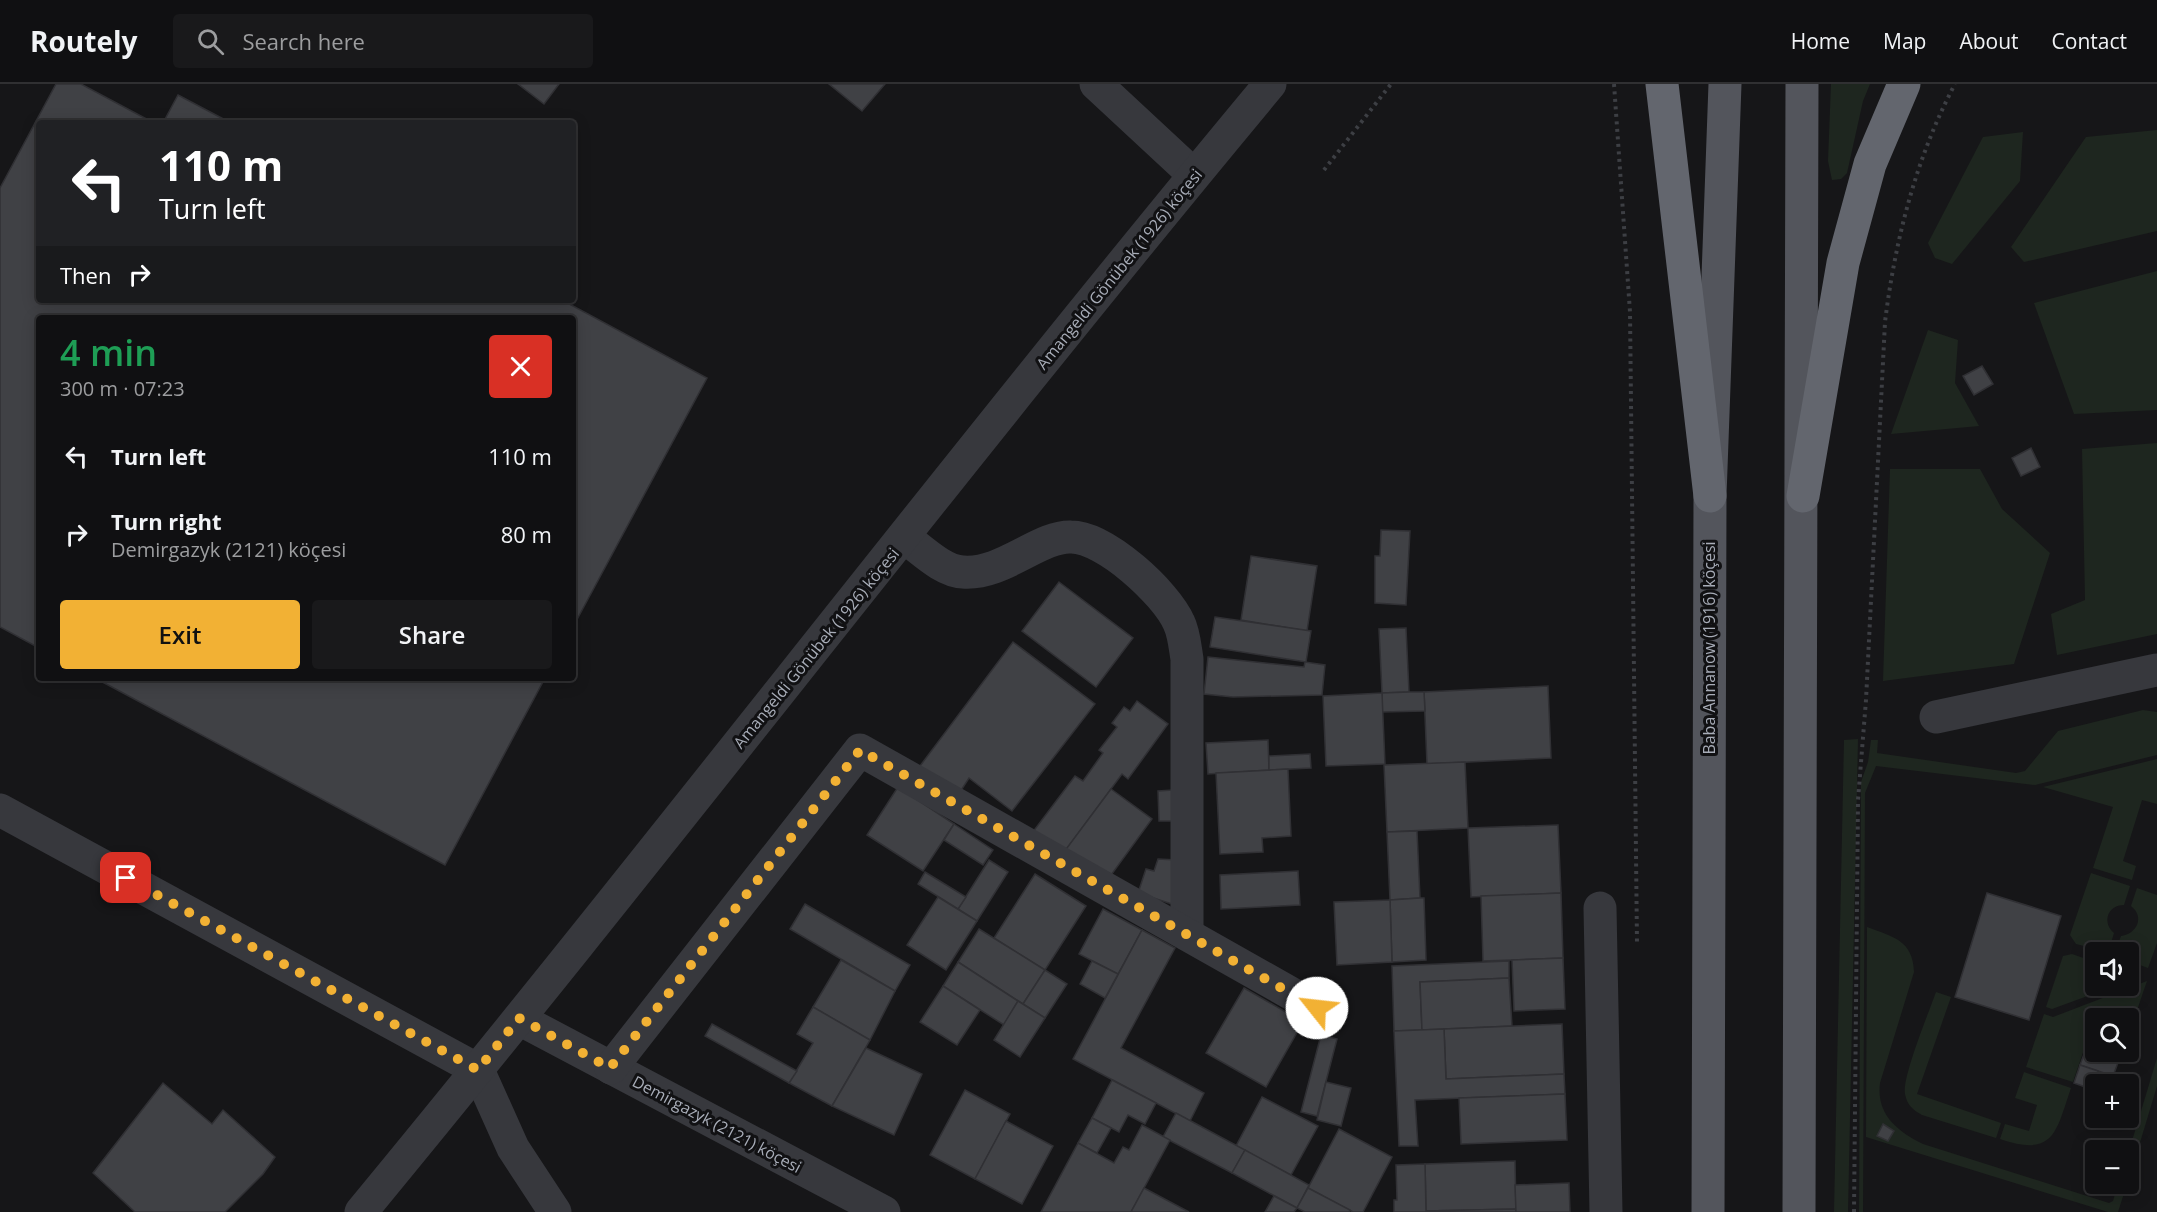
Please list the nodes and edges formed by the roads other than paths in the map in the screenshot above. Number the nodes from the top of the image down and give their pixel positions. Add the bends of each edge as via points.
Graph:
1 (1096, 84) edge
2 (1270, 84) edge
3 (1662, 84) edge
4 (1725, 84) edge
5 (1802, 84) edge
6 (1904, 84) edge
7 (1194, 175) junction
8 (1710, 496) junction
9 (1803, 496) junction
10 (904, 537) junction
11 (2157, 670) edge
12 (1936, 717) dead end
13 (0, 810) edge
14 (1600, 908) dead end
15 (1187, 934) junction
16 (1317, 1008) dead end
17 (519, 1018) junction
18 (610, 1068) junction
19 (478, 1070) junction
20 (361, 1212) edge
21 (555, 1212) edge
22 (884, 1212) edge
23 (1606, 1212) edge
24 (1708, 1212) edge
25 (1799, 1212) edge

1 - 7 street
2 - 7 street, Amangeldi Gönübek (1926) köçesi
3 - 8 highway
4 - 8 main road, Baba Annanow (1916) köçesi
5 - 9 main road
6 - 9 highway via 1870,164 1843,263
7 - 10 street, Amangeldi Gönübek (1926) köçesi
8 - 24 main road, Baba Annanow (1916) köçesi
9 - 25 main road
10 - 15 street via 947,568 961,572 1001,565 1051,541 1071,536 1090,540 1120,559 1165,599 1180,624 1187,659
10 - 17 street, Amangeldi Gönübek (1926) köçesi
11 - 12 street
13 - 19 street
14 - 23 street
15 - 16 street
15 - 18 street via 860,750
17 - 18 street, Demirgazyk (2121) köçesi
17 - 19 street, Amangeldi Gönübek (1926) köçesi
18 - 22 street, Demirgazyk (2121) köçesi
19 - 20 street, Amangeldi Gönübek (1926) köçesi
19 - 21 street via 513,1148

